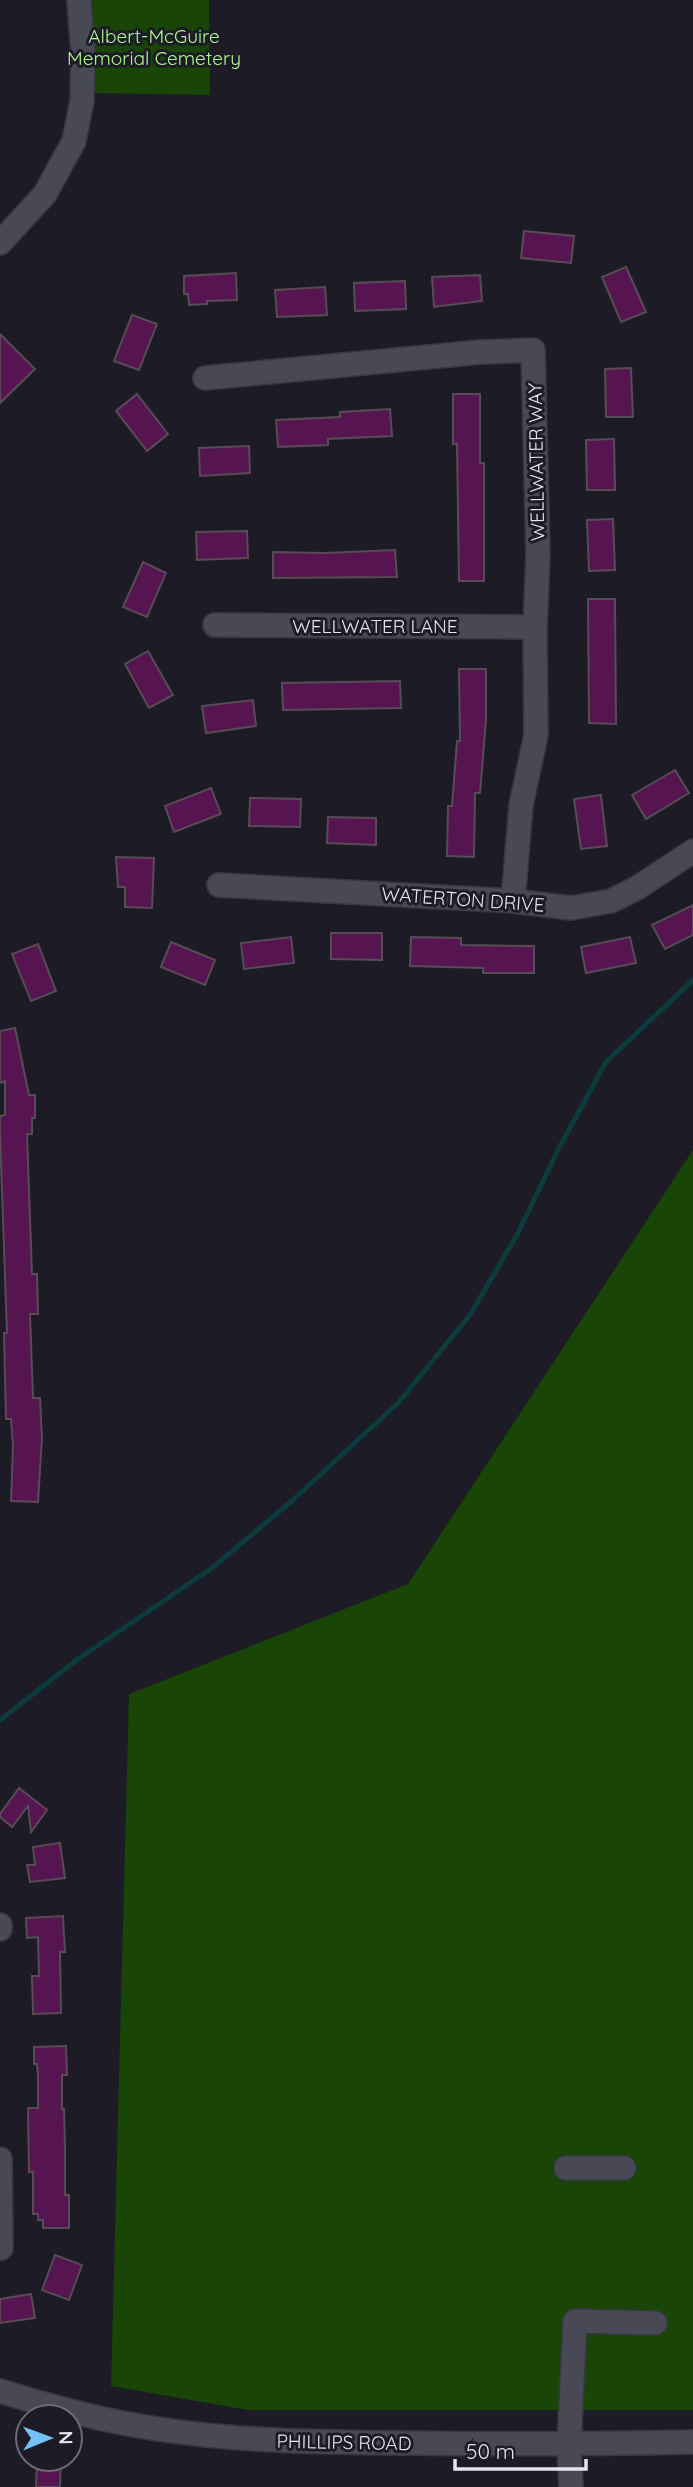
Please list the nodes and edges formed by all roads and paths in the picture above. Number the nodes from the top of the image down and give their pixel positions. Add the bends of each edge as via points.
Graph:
1 (79, 0) edge
2 (0, 243) edge
3 (205, 377) dead end
4 (215, 625) dead end
5 (535, 627) junction
6 (693, 851) edge
7 (219, 885) dead end
8 (513, 901) junction
9 (0, 2159) edge
10 (566, 2168) dead end
11 (624, 2168) dead end
12 (1, 2248) edge
13 (656, 2323) dead end
14 (0, 2391) edge
15 (693, 2442) edge
16 (569, 2445) junction
17 (571, 2487) edge

1 - 2 street via 82,101 74,141 45,194
3 - 5 street, WELLWATER WAY via 533,350 538,556
4 - 5 street, WELLWATER LANE
5 - 8 street, WELLWATER WAY via 536,735 521,805
6 - 8 street, WATERTON DRIVE via 611,901 571,908
7 - 8 street, WATERTON DRIVE
9 - 12 street
10 - 11 street
13 - 16 street via 575,2321
14 - 16 street, PHILLIPS ROAD via 78,2414 207,2436 286,2442
15 - 16 street, PHILLIPS ROAD
16 - 17 street

